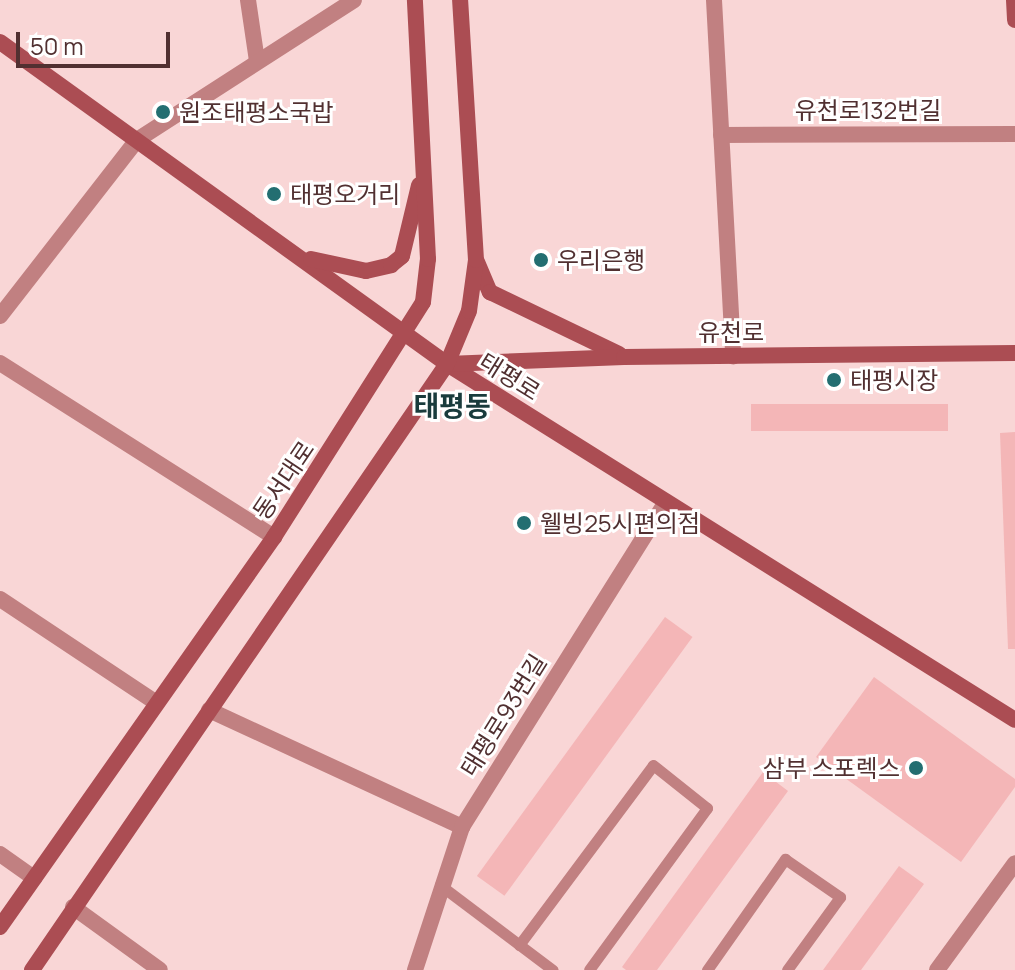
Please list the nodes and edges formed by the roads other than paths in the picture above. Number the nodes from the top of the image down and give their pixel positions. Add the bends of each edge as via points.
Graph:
1 (248, 0) edge
2 (354, 0) edge
3 (415, 0) edge
4 (460, 0) edge
5 (714, 0) edge
6 (1014, 0) edge
7 (1015, 20) edge
8 (0, 42) edge
9 (257, 61) junction
10 (1015, 134) edge
11 (721, 135) junction
12 (137, 140) junction
13 (424, 164) junction
14 (302, 258) junction
15 (476, 260) junction
16 (0, 316) edge
17 (406, 333) junction
18 (1015, 353) edge
19 (733, 356) junction
20 (624, 357) junction
21 (0, 363) edge
22 (447, 364) junction
23 (666, 502) junction
24 (274, 537) junction
25 (0, 599) edge
26 (155, 702) junction
27 (209, 710) junction
28 (1015, 720) edge
29 (462, 827) junction
30 (0, 854) edge
31 (1015, 863) edge
32 (34, 878) junction
33 (440, 885) junction
34 (73, 907) junction
35 (0, 927) edge
36 (519, 945) junction
37 (546, 968) edge
38 (32, 970) edge
39 (160, 970) edge
40 (415, 970) edge
41 (589, 970) edge
42 (707, 970) edge
43 (787, 970) edge
44 (937, 970) edge

1 - 9 street
2 - 9 street
3 - 13 street, 동서대로
4 - 15 street
5 - 11 street
6 - 7 street
8 - 12 street, 태평로
9 - 12 street
10 - 11 street, 유천로132번길
11 - 19 street
12 - 14 street, 태평로
12 - 16 street
13 - 14 street via 402,256 391,265 366,271
13 - 17 street, 동서대로 via 428,259 423,302
14 - 17 street, 태평로
15 - 20 street via 490,292
15 - 22 street via 469,311
17 - 22 street, 태평로
17 - 24 street, 동서대로
18 - 19 street, 유천로
19 - 20 street, 유천로
20 - 22 street, 유천로
21 - 24 street
22 - 23 street, 태평로
22 - 27 street
23 - 28 street, 태평로
23 - 29 street, 태평로93번길
24 - 26 street, 동서대로
25 - 26 street
26 - 32 street, 동서대로
27 - 29 street
27 - 34 street
29 - 33 street, 태평로93번길
30 - 32 street
31 - 44 street
32 - 35 street, 동서대로
33 - 36 lane
33 - 40 street, 태평로93번길
34 - 38 street
34 - 39 street
36 - 37 lane
36 - 41 lane via 653,765 707,808
42 - 43 lane via 785,859 840,897

